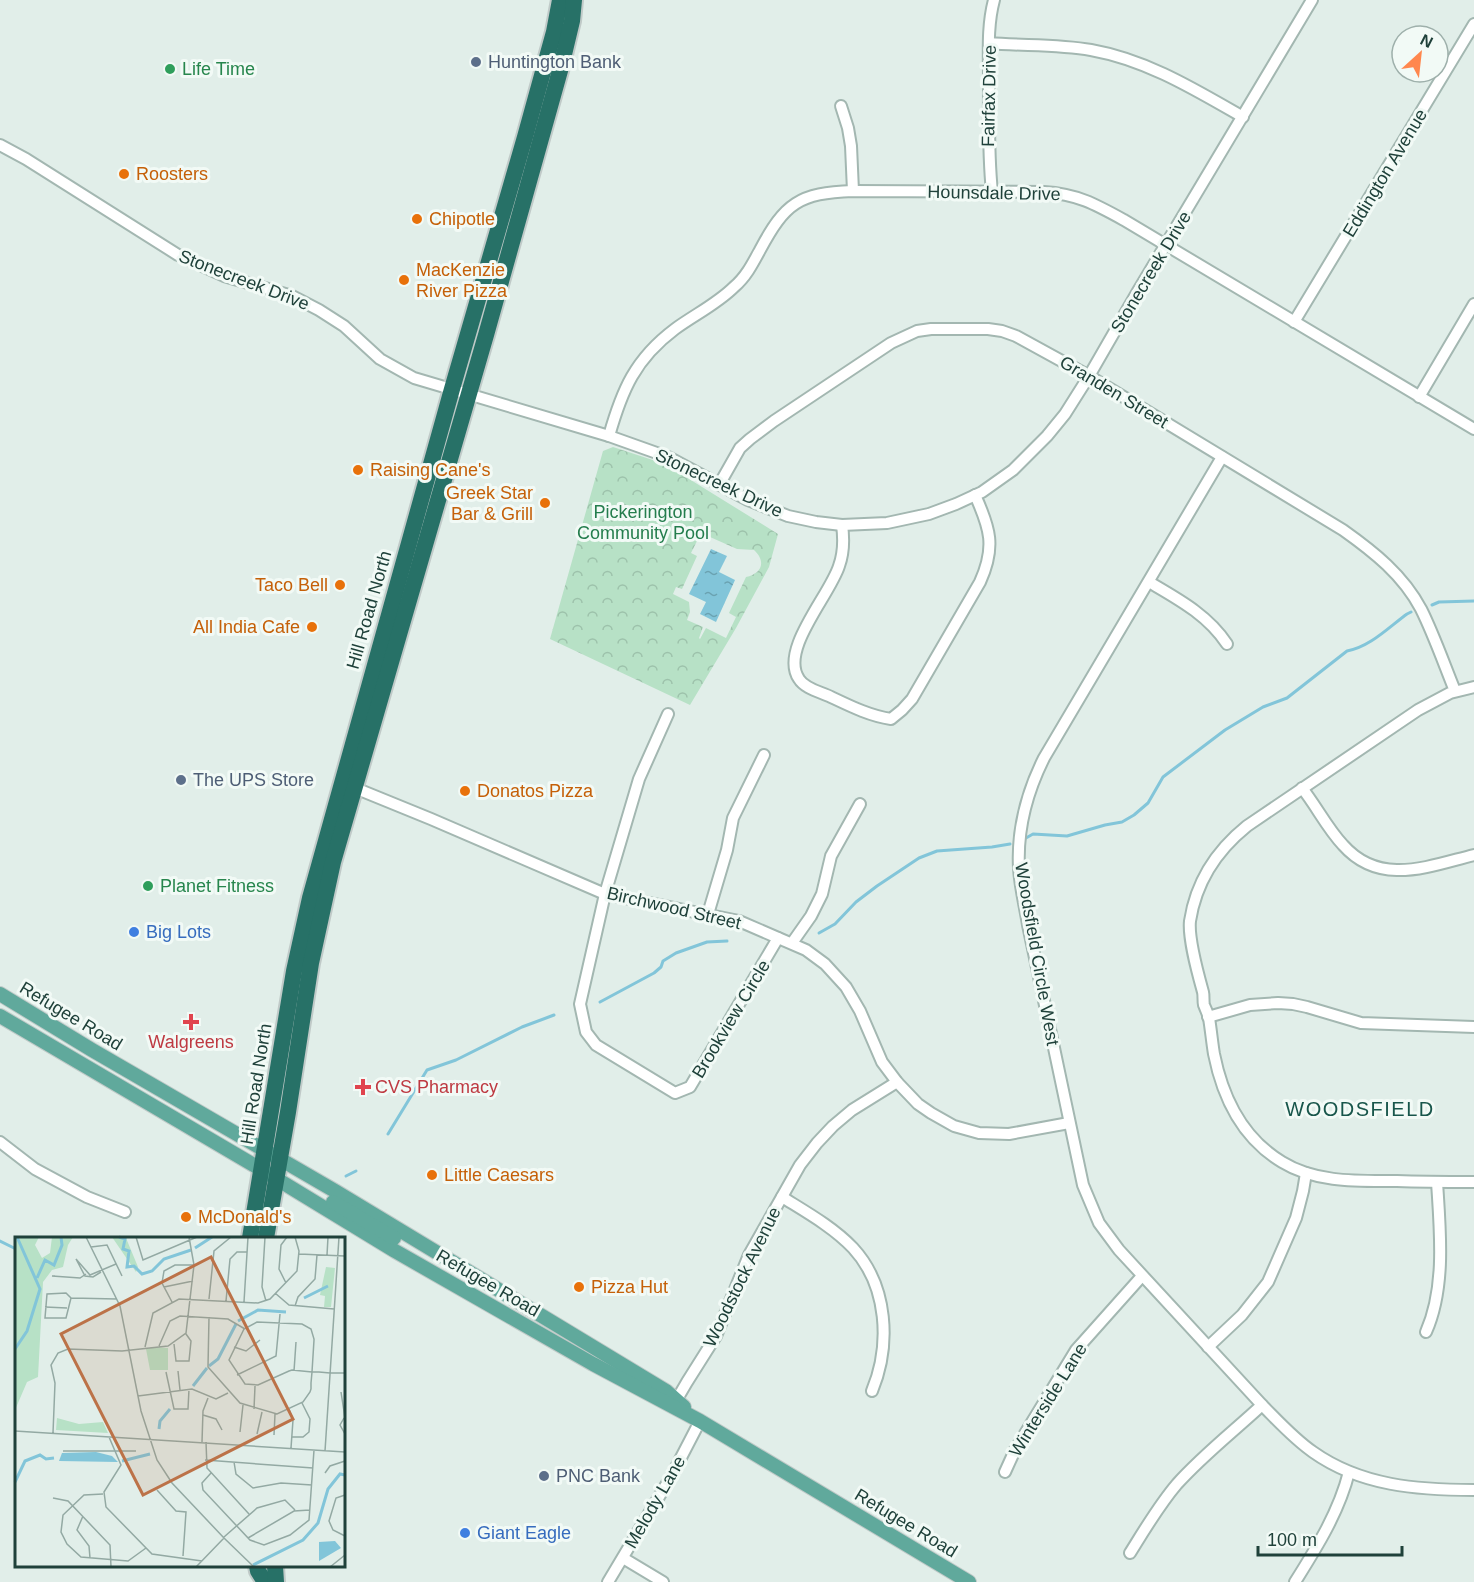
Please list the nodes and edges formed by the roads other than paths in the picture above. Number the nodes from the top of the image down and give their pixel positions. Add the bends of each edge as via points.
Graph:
1 (561, 0) edge
2 (574, 0) edge
3 (994, 0) edge
4 (1312, 0) edge
5 (1474, 24) edge
6 (989, 43) junction
7 (841, 106) dead end
8 (1243, 117) junction
9 (0, 146) edge
10 (853, 191) junction
11 (992, 192) junction
12 (1166, 245) junction
13 (1474, 304) edge
14 (1294, 322) junction
15 (1089, 376) junction
16 (460, 392) junction
17 (1419, 396) junction
18 (1474, 429) edge
19 (609, 436) junction
20 (1222, 457) junction
21 (719, 485) junction
22 (975, 495) junction
23 (842, 525) junction
24 (1149, 582) junction
25 (1227, 644) dead end
26 (1474, 687) edge
27 (1455, 691) junction
28 (668, 714) dead end
29 (764, 755) dead end
30 (352, 787) junction
31 (1302, 789) junction
32 (860, 804) dead end
33 (1474, 855) edge
34 (605, 894) junction
35 (708, 914) junction
36 (778, 938) junction
37 (792, 943) junction
38 (0, 994) edge
39 (0, 1016) edge
40 (1208, 1017) junction
41 (1474, 1027) edge
42 (897, 1082) junction
43 (1069, 1123) junction
44 (0, 1142) edge
45 (270, 1164) junction
46 (1306, 1173) junction
47 (1437, 1182) junction
48 (1474, 1182) edge
49 (782, 1197) junction
50 (125, 1212) dead end
51 (251, 1237) edge
52 (266, 1237) edge
53 (1142, 1276) junction
54 (1426, 1332) dead end
55 (1208, 1347) junction
56 (872, 1391) dead end
57 (675, 1403) junction
58 (1262, 1405) junction
59 (700, 1421) junction
60 (1005, 1472) dead end
61 (1349, 1472) junction
62 (1474, 1490) edge
63 (1130, 1553) dead end
64 (623, 1558) junction
65 (275, 1567) edge
66 (276, 1582) edge
67 (608, 1582) edge
68 (663, 1582) edge
69 (969, 1582) edge
70 (1294, 1582) edge

1 - 16 highway, Hill Road North
2 - 16 highway, Hill Road North via 560,69 486,335
3 - 6 street, Fairfax Drive
4 - 8 street, Stonecreek Drive
5 - 14 street, Eddington Avenue
6 - 8 street via 1061,47 1117,56 1167,75
6 - 11 street, Fairfax Drive via 988,158
7 - 10 street via 851,146
8 - 12 street, Stonecreek Drive
9 - 16 street, Stonecreek Drive via 177,255 224,276 292,296 344,326 380,359 414,378
10 - 11 street, Hounsdale Drive
10 - 19 street, Hounsdale Drive via 816,195 793,205 779,217 743,278 648,353 618,405
11 - 12 street, Hounsdale Drive via 1072,195
12 - 14 street, Hounsdale Drive
12 - 15 street, Stonecreek Drive
13 - 17 street
14 - 17 street, Hounsdale Drive
15 - 20 street, Granden Street
15 - 21 street, Granden Street via 1002,331 917,331 891,343 774,421 740,448
15 - 22 street, Stonecreek Drive via 1065,414 1028,457
16 - 19 street, Stonecreek Drive
16 - 30 highway, Hill Road North via 430,531
16 - 45 highway, Hill Road North via 310,898 294,971
17 - 18 street, Hounsdale Drive
19 - 21 street, Stonecreek Drive via 668,457
20 - 24 street, Woodsfield Circle West
20 - 27 street, Granden Street via 1343,530 1387,564 1421,609
21 - 23 street, Stonecreek Drive via 788,516
22 - 23 street, Stonecreek Drive via 902,521
22 - 23 street via 989,533 986,569 912,699 891,719 811,689 799,679 795,668 799,641 839,568 844,540
24 - 25 street via 1203,616
24 - 43 street, Woodsfield Circle West via 1044,758 1024,812 1021,882
26 - 27 street
27 - 31 street via 1419,710
28 - 34 street via 639,779
29 - 35 street via 733,819
30 - 34 street, Birchwood Street
30 - 45 highway, Hill Road North via 310,963 288,1112
31 - 33 street via 1352,855 1377,868 1411,870
31 - 40 street via 1236,835 1208,867 1202,881 1190,934
32 - 37 street via 831,856 822,894
34 - 35 street, Birchwood Street
34 - 36 street, Brookview Circle via 580,1004 586,1032 596,1045 675,1093 690,1087
35 - 36 street, Birchwood Street via 739,921
36 - 37 street, Birchwood Street
37 - 42 street, Birchwood Street via 817,957 846,987 882,1062
38 - 45 main road, Refugee Road
39 - 45 main road, Refugee Road via 111,1082 126,1081 156,1095
40 - 41 street via 1278,1003 1361,1023
40 - 46 street via 1214,1056 1239,1122 1269,1153
42 - 43 street, Birchwood Street via 931,1113 968,1131 1009,1134
42 - 49 street, Woodstock Avenue via 833,1126 806,1158
43 - 53 street, Woodsfield Circle West via 1083,1185 1099,1223
44 - 50 street via 35,1169
45 - 51 highway, Hill Road North
45 - 52 highway, Hill Road North
45 - 57 main road, Refugee Road via 393,1250 593,1364
45 - 57 main road, Refugee Road via 440,1265 452,1263 666,1391
46 - 47 street via 1362,1181
46 - 55 street via 1296,1218 1269,1282
47 - 48 street
47 - 54 street via 1439,1278 1436,1305
49 - 56 street via 846,1241 874,1283 881,1305 884,1344
49 - 57 street, Woodstock Avenue via 749,1255 716,1336
53 - 55 street, Woodsfield Circle West
53 - 60 street, Winterside Lane via 1076,1350
55 - 58 street, Woodsfield Circle West
57 - 59 main road, Refugee Road
58 - 61 street, Woodsfield Circle West via 1313,1452
58 - 63 street via 1178,1484
59 - 64 street, Melody Lane
59 - 69 main road, Refugee Road
61 - 62 street, Woodsfield Circle West via 1397,1486
61 - 70 street via 1328,1525
64 - 67 street, Melody Lane
64 - 68 street
65 - 66 highway

